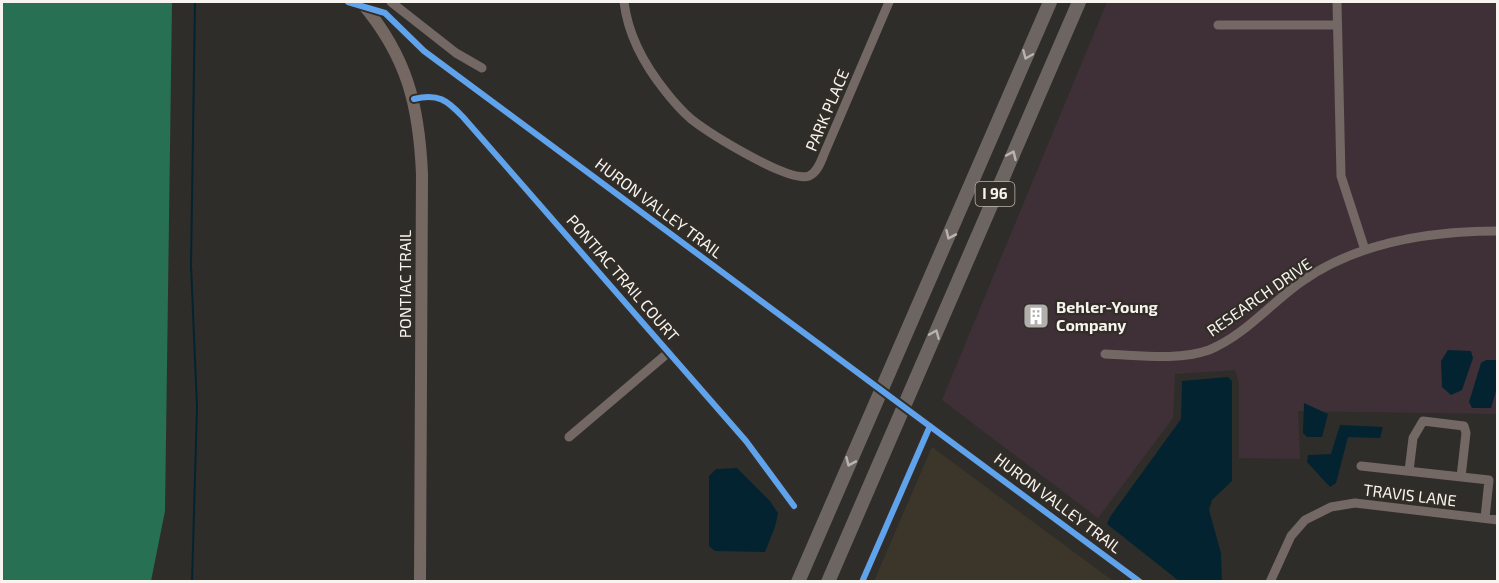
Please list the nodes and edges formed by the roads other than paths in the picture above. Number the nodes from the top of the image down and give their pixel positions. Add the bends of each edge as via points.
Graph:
1 (361, 2) edge
2 (391, 2) edge
3 (624, 2) edge
4 (889, 2) edge
5 (1050, 2) edge
6 (1079, 2) edge
7 (1337, 2) edge
8 (1337, 25) junction
9 (1218, 26) dead end
10 (483, 68) dead end
11 (414, 99) junction
12 (1497, 231) edge
13 (1365, 250) junction
14 (669, 352) junction
15 (1105, 354) dead end
16 (569, 437) dead end
17 (1361, 466) dead end
18 (1409, 471) junction
19 (1461, 477) junction
20 (794, 506) dead end
21 (1485, 518) junction
22 (1497, 520) edge
23 (420, 582) edge
24 (798, 582) edge
25 (828, 582) edge
26 (1270, 582) edge

1 - 11 main road, PONTIAC TRAIL via 395,49
2 - 10 street via 456,53
3 - 4 street, PARK PLACE via 631,33 646,64 689,117 744,153 807,177 815,172 824,154
5 -> 24 highway, I 96
25 -> 6 highway, I 96
7 - 8 street
8 - 9 street
8 - 13 street via 1341,176
11 - 14 street, PONTIAC TRAIL COURT via 441,97 463,117
11 - 23 main road, PONTIAC TRAIL via 422,174
12 - 13 street, RESEARCH DRIVE via 1436,234
13 - 15 street, RESEARCH DRIVE via 1302,281 1235,335 1207,351 1154,356
14 - 16 street
14 - 20 street, PONTIAC TRAIL COURT via 746,441
17 - 18 street
18 - 19 street
18 - 19 street via 1413,438 1423,421 1464,426
19 - 21 street via 1489,480
21 - 22 street, TRAVIS LANE
21 - 26 street, TRAVIS LANE via 1355,503 1320,511 1291,536

